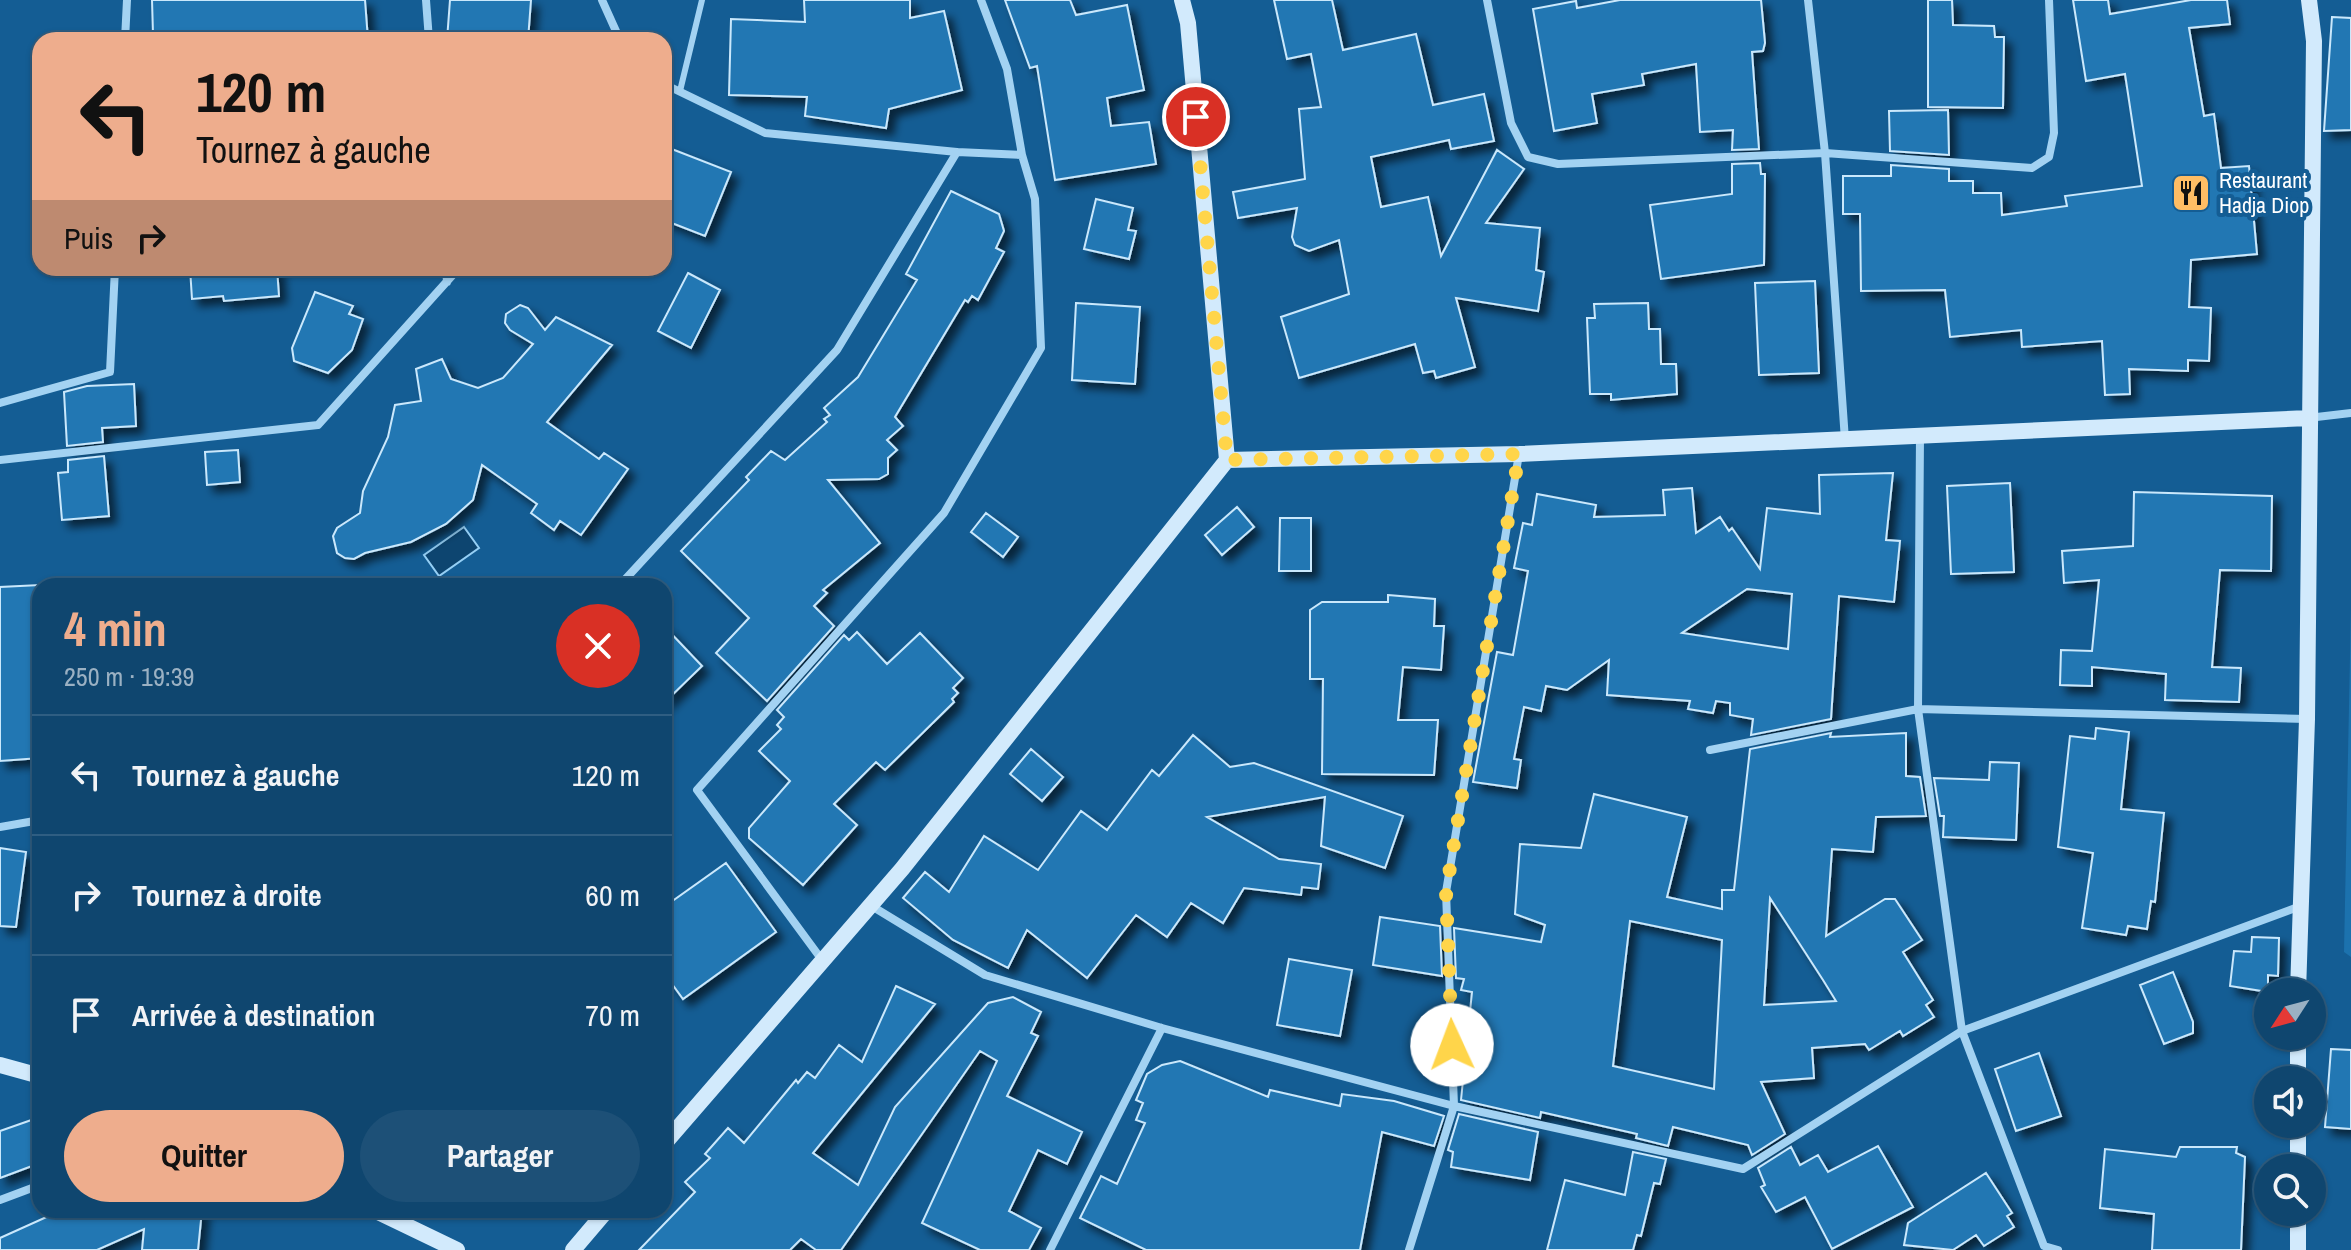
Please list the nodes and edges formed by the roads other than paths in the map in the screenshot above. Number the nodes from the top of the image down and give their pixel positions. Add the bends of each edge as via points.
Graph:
1 (127, 0) edge
2 (426, 0) edge
3 (602, 0) edge
4 (702, 0) edge
5 (981, 0) edge
6 (1182, 0) edge
7 (1487, 0) edge
8 (1808, 0) edge
9 (2049, 0) edge
10 (2309, 0) edge
11 (125, 32) edge
12 (428, 32) edge
13 (616, 32) edge
14 (672, 88) edge
15 (680, 91) junction
16 (957, 152) junction
17 (1825, 153) junction
18 (1022, 155) junction
19 (115, 276) edge
20 (447, 276) edge
21 (452, 276) edge
22 (447, 282) junction
23 (0, 403) edge
24 (2351, 413) edge
25 (2308, 418) junction
26 (1920, 436) junction
27 (1845, 440) junction
28 (1519, 454) junction
29 (0, 460) edge
30 (1227, 460) junction
31 (626, 578) edge
32 (1918, 709) junction
33 (2307, 719) junction
34 (1710, 750) dead end
35 (32, 821) edge
36 (0, 827) edge
37 (869, 905) junction
38 (2298, 907) junction
39 (822, 960) junction
40 (2298, 978) edge
41 (1162, 1028) junction
42 (1962, 1031) junction
43 (0, 1065) edge
44 (32, 1074) edge
45 (1454, 1106) junction
46 (672, 1135) edge
47 (32, 1188) edge
48 (0, 1200) edge
49 (391, 1218) edge
50 (600, 1218) edge
51 (2298, 1226) edge
52 (2043, 1248) edge
53 (457, 1250) edge
54 (573, 1250) edge
55 (1050, 1250) edge
56 (1409, 1250) edge
57 (2058, 1250) edge
58 (2298, 1250) edge

1 - 11 street
2 - 12 street
3 - 13 street
4 - 15 lane
5 - 18 street via 1007,69
6 - 30 street
7 - 17 street via 1511,123 1528,157 1558,164
8 - 17 street
9 - 17 street via 2054,133 2049,157 2032,168
10 - 25 street via 2314,41
14 - 15 street
15 - 16 street via 765,133
16 - 18 street
16 - 31 street via 837,350
17 - 27 street
18 - 39 street via 1035,199 1041,348 944,513 697,790
19 - 23 street via 110,372
20 - 22 street
21 - 22 street
22 - 29 street via 318,425
24 - 25 street
25 - 26 street
25 - 33 street
26 - 27 street
26 - 32 street
27 - 28 street
28 - 30 street
28 - 45 street via 1446,892
30 - 37 street
32 - 33 street
32 - 34 street
32 - 42 street
33 - 38 street
35 - 36 street
37 - 39 street
37 - 41 street via 985,975
38 - 40 street
38 - 42 street
39 - 46 street
41 - 45 street
41 - 55 street
42 - 45 street via 1743,1169
42 - 52 street
43 - 44 street
45 - 56 street
47 - 48 street
49 - 53 street
50 - 54 street
51 - 58 street
52 - 57 street

